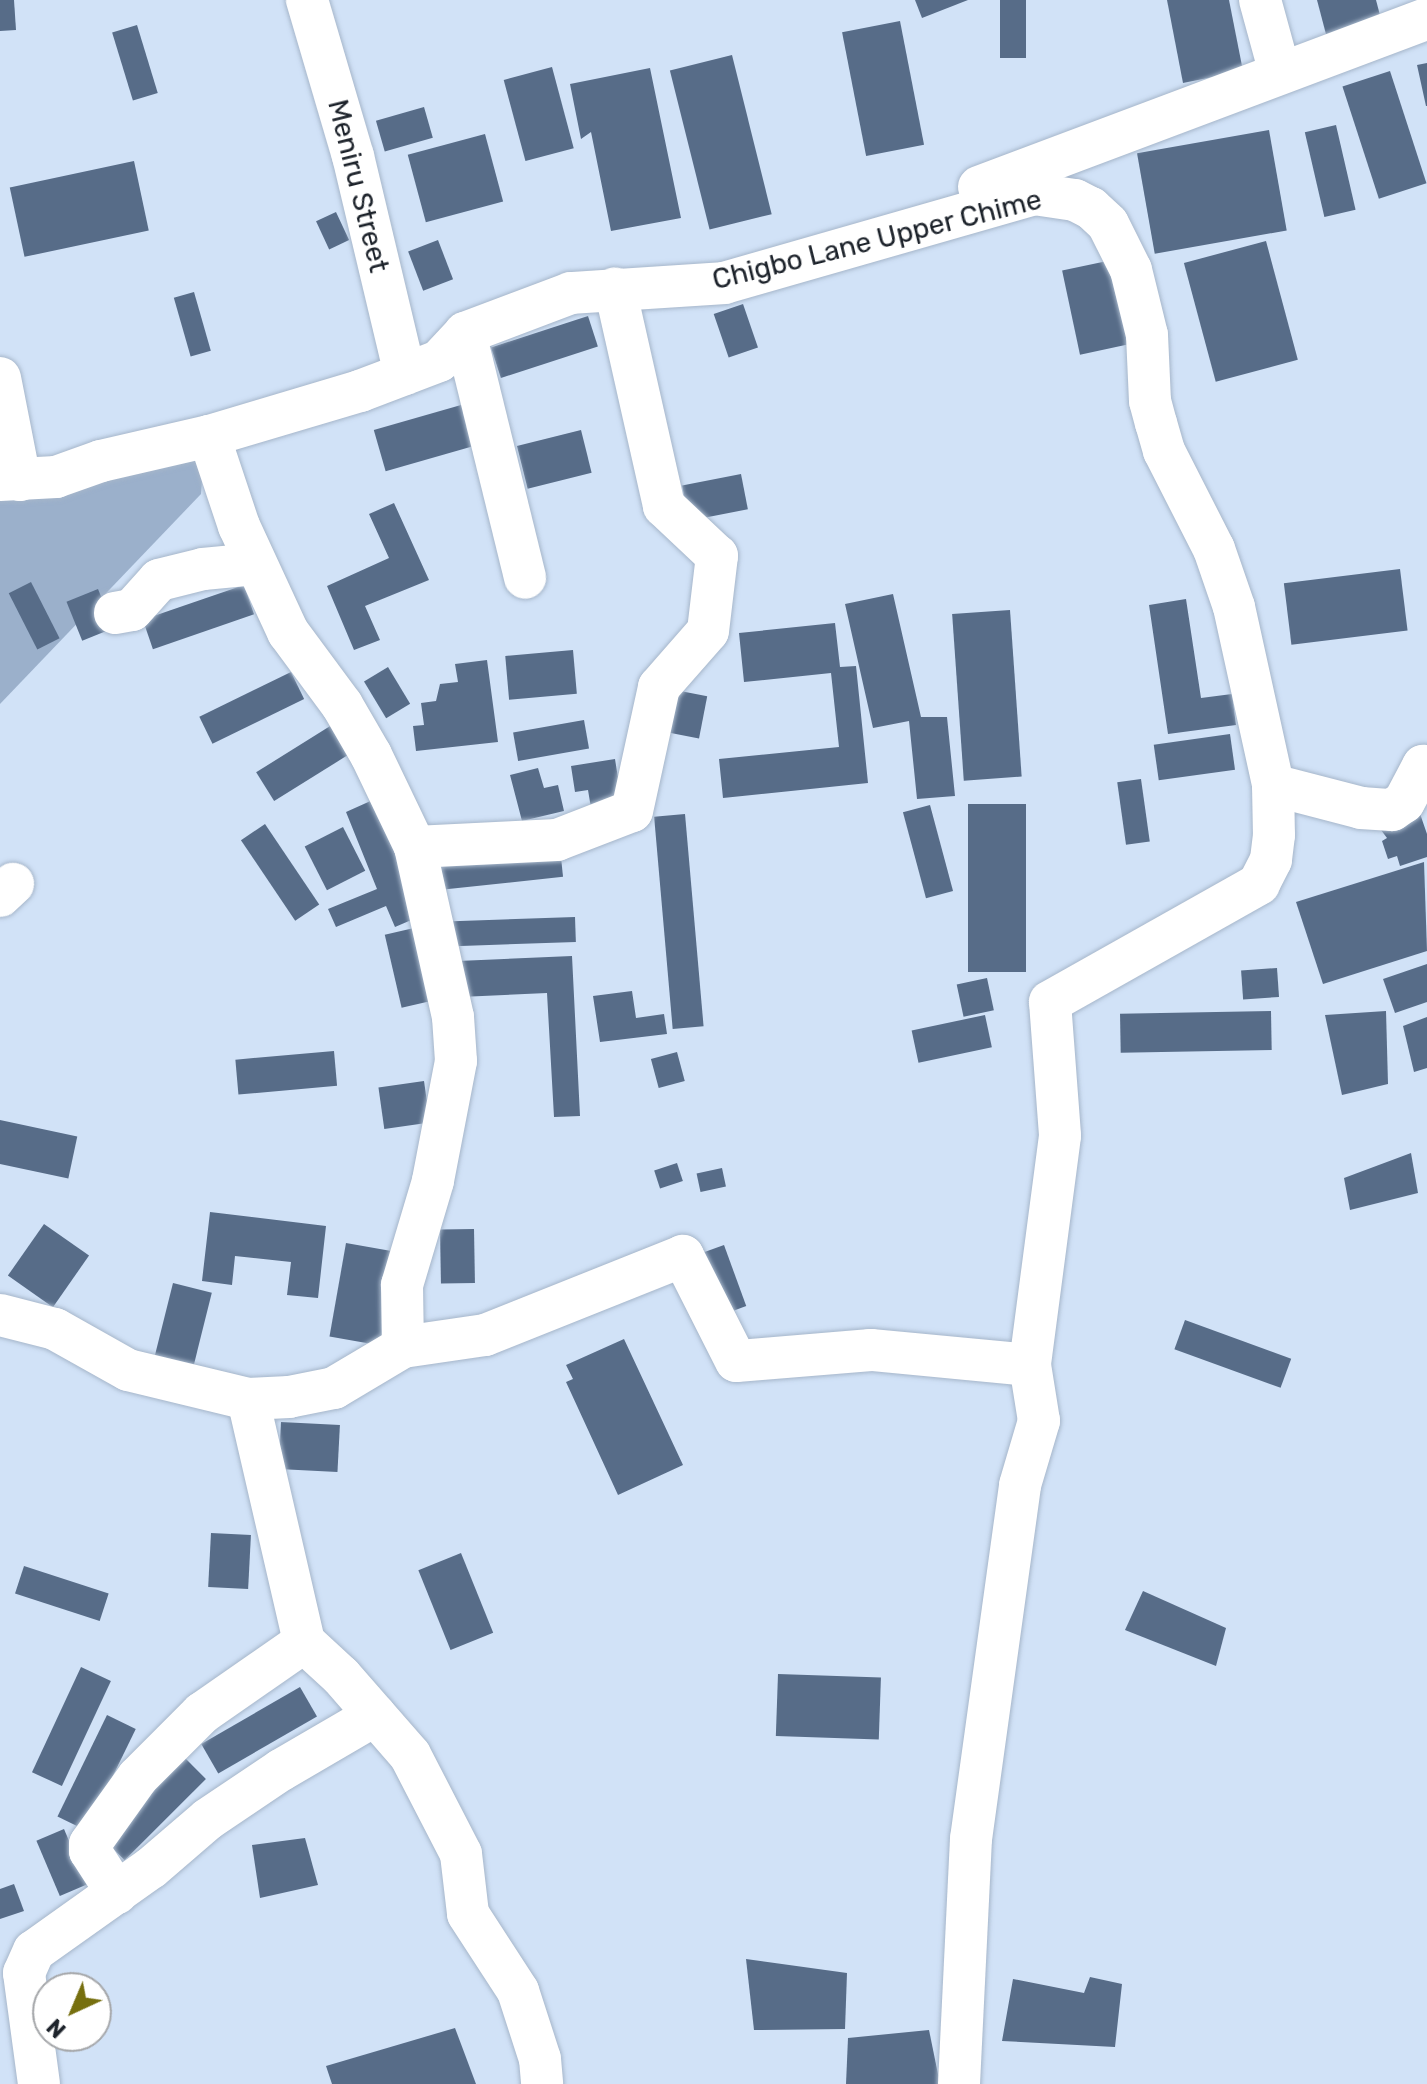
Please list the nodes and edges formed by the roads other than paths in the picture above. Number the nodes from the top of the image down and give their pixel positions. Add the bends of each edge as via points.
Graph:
1 (307, 0) edge
2 (1260, 0) edge
3 (1427, 19) edge
4 (1280, 73) junction
5 (878, 238) junction
6 (615, 288) junction
7 (465, 333) junction
8 (405, 374) junction
9 (0, 378) edge
10 (209, 436) junction
11 (10, 480) edge
12 (256, 564) junction
13 (525, 578) dead end
14 (115, 613) dead end
15 (1426, 771) edge
16 (1273, 785) junction
17 (415, 847) junction
18 (0, 1315) edge
19 (403, 1347) junction
20 (1030, 1365) junction
21 (248, 1399) junction
22 (304, 1642) junction
23 (375, 1715) junction
24 (117, 1893) junction
25 (39, 2084) edge
26 (542, 2084) edge
27 (959, 2084) edge

1 - 8 street, Meniru Street via 353,156
2 - 4 street
3 - 4 street
4 - 5 street via 895,221
5 - 6 street, Chigbo Lane Upper Chime via 724,283
5 - 16 street, Chigbo Lane Upper Chime via 1034,194 1075,200 1108,224 1131,270 1141,307 1150,401 1164,451 1203,524 1234,607
6 - 7 street, Chigbo Lane Upper Chime via 571,293
6 - 17 street via 664,506 717,556 708,631 659,687 632,811 557,840
7 - 8 street, Chigbo Lane Upper Chime via 439,361
7 - 13 street
8 - 10 street, Chigbo Lane Upper Chime
9 - 11 street
10 - 11 street, Chigbo Lane Upper Chime via 56,477
10 - 12 street
12 - 14 street via 159,580 132,610
12 - 17 street via 288,632 371,755
15 - 16 street via 1392,810 1361,808
16 - 20 street, Chigbo Lane Upper Chime via 1271,860 1259,884 1050,1002 1060,1136
17 - 19 street via 453,1017 456,1061 433,1181 402,1285
18 - 21 street via 55,1329 128,1370
19 - 20 street via 485,1335 683,1256 736,1361 871,1350
19 - 21 street via 334,1388
20 - 27 street via 1039,1421 1020,1485 971,1839
21 - 22 street
22 - 23 street
22 - 24 street via 202,1713 138,1777 90,1844
23 - 24 street via 208,1819
23 - 26 street via 410,1755 461,1854 468,1914 518,1991 540,2059
24 - 25 street via 34,1951 24,1973

